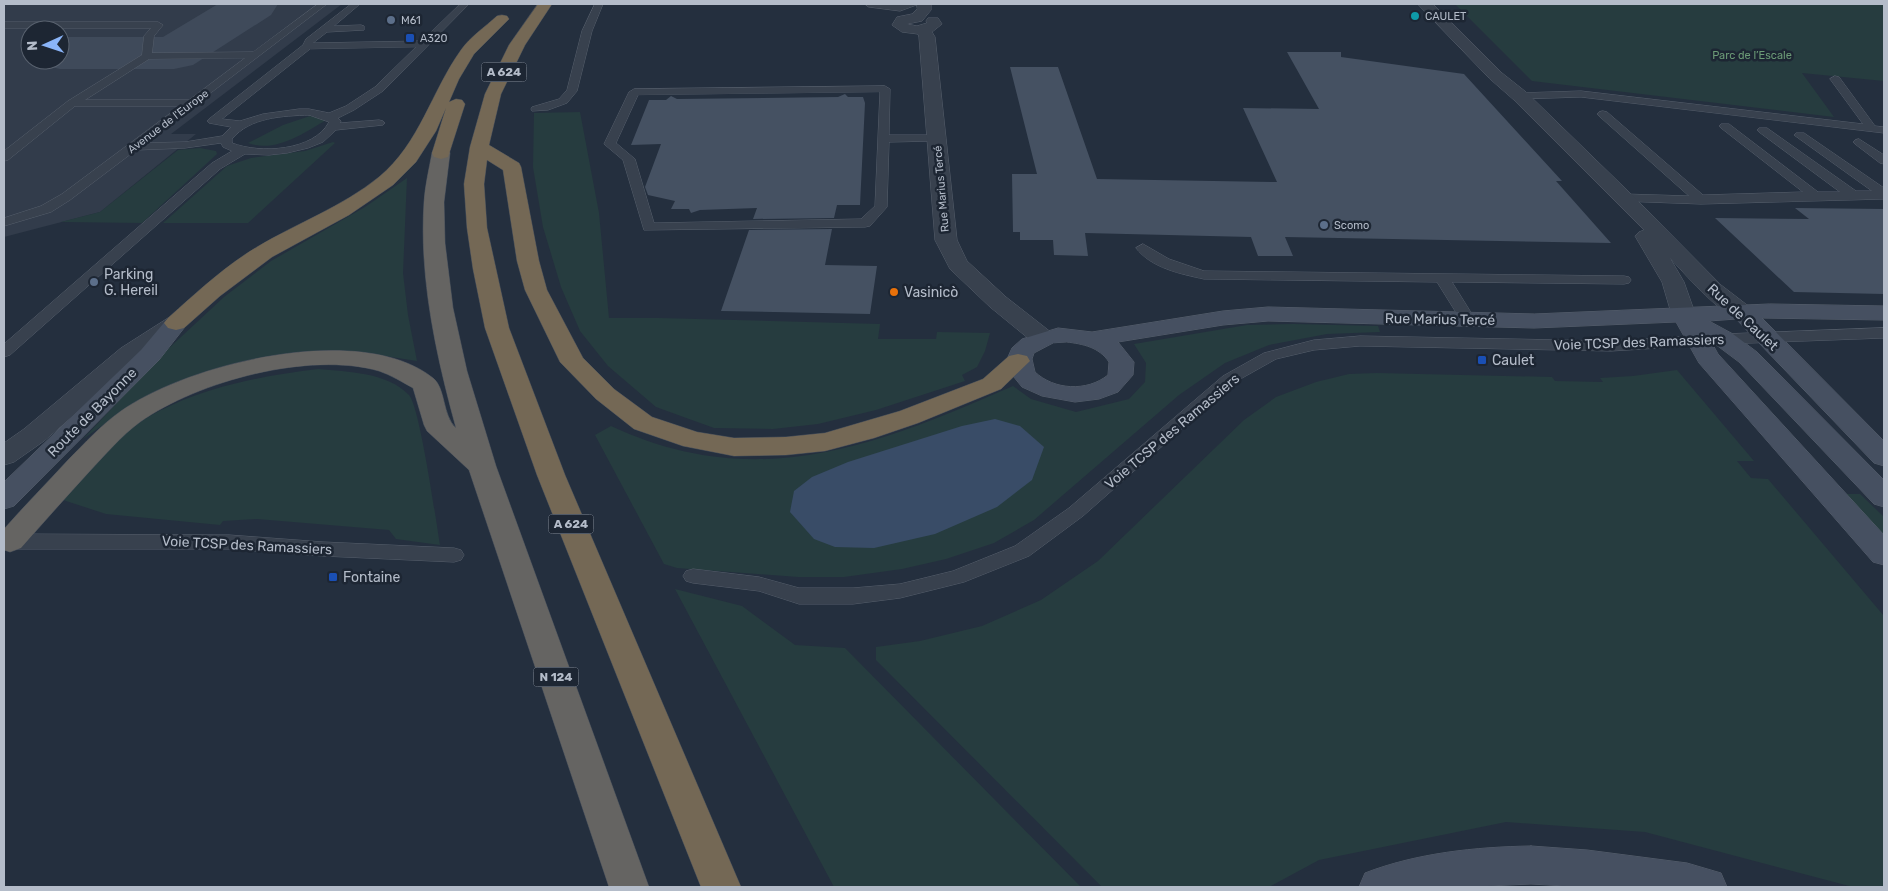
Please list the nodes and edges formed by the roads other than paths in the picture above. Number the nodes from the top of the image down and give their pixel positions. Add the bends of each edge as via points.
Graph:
1 (323, 4) edge
2 (356, 4) edge
3 (465, 4) edge
4 (545, 4) edge
5 (599, 4) edge
6 (865, 4) edge
7 (869, 4) edge
8 (924, 4) edge
9 (1425, 4) edge
10 (919, 17) edge
11 (902, 20) joint
12 (4, 25) edge
13 (361, 28) dead end
14 (325, 29) junction
15 (423, 44) junction
16 (308, 46) junction
17 (256, 54) junction
18 (147, 56) junction
19 (395, 71) junction
20 (1835, 79) dead end
21 (1520, 96) junction
22 (191, 103) junction
23 (72, 104) junction
24 (536, 109) dead end
25 (309, 112) junction
26 (1602, 114) dead end
27 (332, 122) junction
28 (379, 123) dead end
29 (241, 125) junction
30 (1725, 126) dead end
31 (1872, 129) junction
32 (1763, 130) dead end
33 (1884, 130) edge
34 (1800, 135) dead end
35 (936, 138) junction
36 (226, 139) junction
37 (883, 139) junction
38 (1859, 142) dead end
39 (132, 147) junction
40 (479, 147) junction
41 (241, 151) junction
42 (441, 153) joint
43 (4, 157) edge
44 (1884, 160) edge
45 (1814, 195) junction
46 (1853, 195) junction
47 (1884, 195) edge
48 (1624, 198) junction
49 (1701, 200) junction
50 (4, 222) edge
51 (1143, 248) dead end
52 (1442, 278) junction
53 (1624, 280) dead end
54 (1743, 313) junction
55 (1884, 313) edge
56 (1684, 316) junction
57 (1467, 319) junction
58 (176, 323) junction
59 (1884, 334) edge
60 (1043, 338) junction
61 (1092, 338) junction
62 (1767, 338) junction
63 (1724, 339) junction
64 (1696, 340) junction
65 (4, 352) edge
66 (1018, 361) junction
67 (4, 456) edge
68 (1884, 457) edge
69 (482, 466) junction
70 (1884, 498) edge
71 (4, 499) edge
72 (5, 542) edge
73 (1884, 554) edge
74 (454, 555) dead end
75 (693, 576) dead end
76 (629, 887) edge
77 (721, 887) edge
78 (1379, 887) edge
79 (1707, 887) edge

1 - 17 lane, Avenue de l'Europe
2 - 14 lane
3 - 15 lane
4 - 40 highway, A 624 via 517,45 492,94
5 - 24 lane via 587,31 572,91 563,101
6 - 7 lane
7 - 10 lane via 900,8
7 - 11 lane
8 - 10 street
9 - 21 street, Rue de Caulet
10 - 11 street
10 - 35 street, Rue Marius Tercé via 927,37
12 - 18 lane via 158,25 149,36
13 - 14 lane
14 - 16 lane via 309,41
15 - 16 lane
15 - 19 lane
16 - 29 lane via 213,120
17 - 18 lane
17 - 22 lane, Avenue de l'Europe
18 - 23 lane
19 - 25 lane via 349,100
19 - 27 lane via 379,89
20 - 31 lane
21 - 31 lane via 1581,94
21 - 48 street, Rue de Caulet
22 - 23 lane
22 - 39 lane, Avenue de l'Europe
23 - 43 lane
25 - 27 lane
25 - 29 lane via 274,115
26 - 49 lane
27 - 28 lane
27 - 41 lane via 324,136 301,146 263,152
29 - 36 lane
30 - 45 lane
31 - 33 lane
32 - 46 lane
34 - 47 lane
35 - 37 lane
35 - 60 street, Rue Marius Tercé via 946,240 958,264
36 - 39 lane via 185,145
36 - 41 lane via 227,145
37 - 37 lane via 885,89 634,92 610,144 628,159 649,227 669,227 865,223 881,207
38 - 44 lane
39 - 50 lane, Avenue de l'Europe via 46,209
40 - 66 highway via 512,167 526,253 536,290 572,362 605,394 643,423 693,440 734,447 825,442 909,418 992,384
40 - 77 highway, A 624 via 474,184 477,228 497,328 551,476
41 - 65 lane via 216,166
42 - 58 highway, A 624 via 459,94 506,15 468,51 451,79 427,132 409,158 386,181 342,211 264,252
42 - 69 highway, N 124 via 434,208 437,283 444,332
45 - 46 lane
45 - 49 lane
46 - 47 lane
48 - 49 lane
48 - 54 street, Rue de Caulet via 1713,290
48 - 56 street, Rue de Caulet via 1673,282
51 - 52 lane via 1171,267 1204,275
52 - 53 lane
52 - 57 lane
54 - 55 main road, Rue Marius Tercé
54 - 56 main road, Rue Marius Tercé
54 - 62 main road, Rue de Caulet
56 - 57 main road, Rue Marius Tercé via 1534,321
56 - 63 main road, Rue de Caulet
56 - 64 main road, Rue de Caulet
57 - 61 main road, Rue Marius Tercé via 1268,314
58 - 67 street via 130,354 34,435
58 - 71 main road, Route de Bayonne via 150,355
59 - 62 lane, Voie TCSP des Ramassiers
60 - 61 main road via 1067,335
60 - 66 main road via 1026,348
61 - 66 main road via 1111,349 1122,362 1122,372 1117,381 1093,393 1059,393 1044,389 1021,372
62 - 63 lane, Voie TCSP des Ramassiers
62 - 68 main road, Rue de Caulet
63 - 64 lane, Voie TCSP des Ramassiers
63 - 70 main road, Rue de Caulet via 1748,356
64 - 73 main road, Rue de Caulet via 1708,358
64 - 75 lane, Voie TCSP des Ramassiers via 1611,346 1360,342 1314,345 1270,356 1229,379 1076,512 1022,551 957,578 900,591 799,596 759,584
69 - 72 highway via 438,426 425,384 403,371 357,359 289,361 224,374 145,406 96,448
69 - 76 highway, N 124
72 - 74 lane, Voie TCSP des Ramassiers via 229,542
78 - 79 main road via 1405,879 1477,867 1553,866

